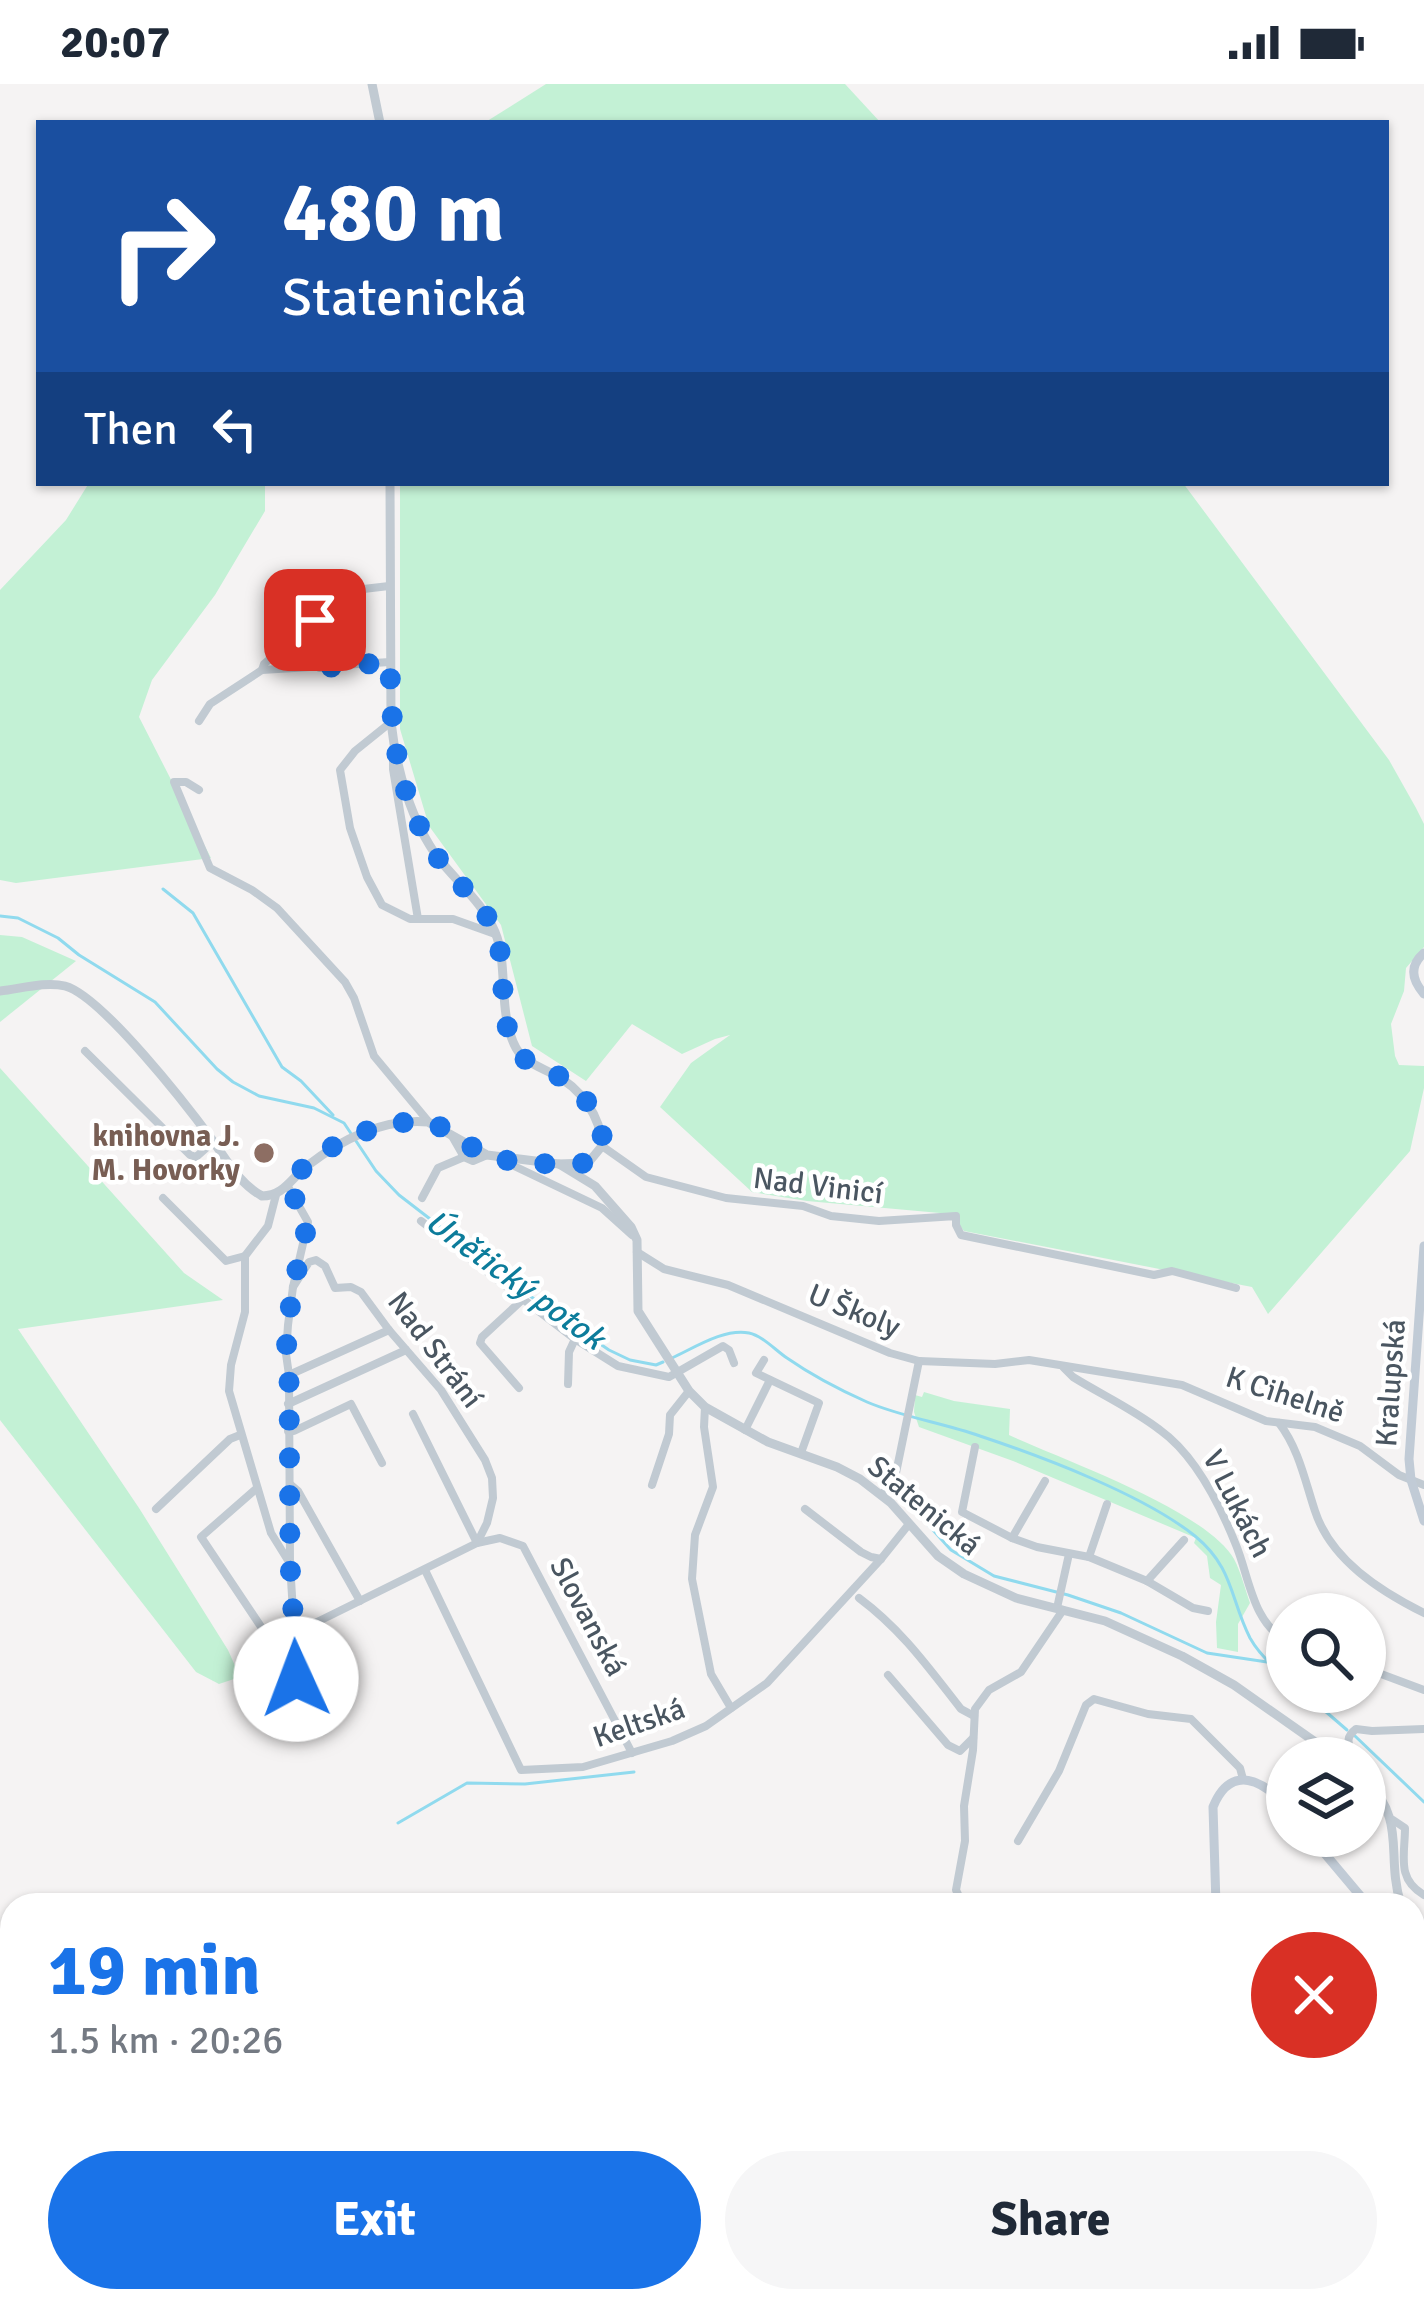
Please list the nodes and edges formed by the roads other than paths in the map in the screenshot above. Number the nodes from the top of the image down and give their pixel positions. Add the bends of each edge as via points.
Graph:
1 (372, 84) edge
2 (379, 120) edge
3 (390, 486) edge
4 (389, 586) junction
5 (318, 614) junction
6 (390, 662) junction
7 (320, 668) junction
8 (262, 670) junction
9 (199, 721) dead end
10 (391, 722) junction
11 (394, 748) junction
12 (199, 790) dead end
13 (418, 919) junction
14 (496, 934) junction
15 (1424, 953) edge
16 (0, 991) edge
17 (1424, 993) edge
18 (85, 1051) dead end
19 (428, 1122) junction
20 (451, 1135) junction
21 (213, 1142) junction
22 (602, 1146) junction
23 (487, 1155) junction
24 (464, 1156) junction
25 (506, 1159) junction
26 (588, 1163) junction
27 (559, 1164) junction
28 (287, 1185) junction
29 (595, 1186) junction
30 (276, 1195) junction
31 (163, 1198) dead end
32 (422, 1198) dead end
33 (421, 1221) dead end
34 (637, 1246) junction
35 (1424, 1246) edge
36 (245, 1256) junction
37 (293, 1287) junction
38 (1236, 1288) dead end
39 (522, 1300) junction
40 (388, 1330) junction
41 (575, 1340) junction
42 (406, 1350) junction
43 (764, 1360) dead end
44 (919, 1361) junction
45 (734, 1363) dead end
46 (1063, 1366) junction
47 (675, 1370) junction
48 (289, 1375) junction
49 (770, 1380) junction
50 (568, 1384) dead end
51 (520, 1388) dead end
52 (689, 1391) junction
53 (288, 1404) junction
54 (705, 1407) junction
55 (413, 1414) dead end
56 (1280, 1423) junction
57 (288, 1430) junction
58 (746, 1430) junction
59 (240, 1435) junction
60 (975, 1447) dead end
61 (801, 1454) junction
62 (382, 1463) dead end
63 (1411, 1480) junction
64 (1045, 1481) dead end
65 (290, 1484) junction
66 (652, 1485) dead end
67 (1424, 1485) edge
68 (888, 1486) junction
69 (256, 1488) junction
70 (1106, 1504) dead end
71 (156, 1509) dead end
72 (805, 1509) dead end
73 (1424, 1521) edge
74 (909, 1524) junction
75 (1012, 1538) junction
76 (1184, 1540) dead end
77 (477, 1543) junction
78 (1069, 1554) junction
79 (1089, 1557) junction
80 (881, 1558) junction
81 (290, 1564) junction
82 (425, 1570) junction
83 (1148, 1581) junction
84 (859, 1598) dead end
85 (1060, 1600) junction
86 (361, 1601) junction
87 (1208, 1611) dead end
88 (1424, 1613) edge
89 (1266, 1622) edge
90 (294, 1627) junction
91 (888, 1675) dead end
92 (1386, 1676) edge
93 (299, 1678) junction
94 (1424, 1690) edge
95 (731, 1708) junction
96 (974, 1716) junction
97 (318, 1729) dead end
98 (1424, 1729) edge
99 (974, 1737) junction
100 (1309, 1737) edge
101 (1348, 1737) edge
102 (632, 1753) junction
103 (1243, 1779) junction
104 (1266, 1789) edge
105 (1386, 1805) edge
106 (1393, 1820) junction
107 (1018, 1841) dead end
108 (1328, 1857) edge
109 (957, 1893) edge
110 (1216, 1893) edge
111 (1358, 1893) edge
112 (1398, 1893) edge
113 (1421, 1893) edge

1 - 2 street
3 - 4 street
4 - 5 street via 320,594
4 - 6 street
5 - 7 street
5 - 8 street
6 - 7 street
6 - 10 street
7 - 8 street
8 - 9 street via 210,704
10 - 11 street
10 - 13 street via 340,770 350,828 382,905
11 - 13 street
11 - 14 street via 437,856
12 - 19 street via 174,782 210,868 278,908 345,982 374,1056
13 - 14 street via 453,919
14 - 22 street via 517,1052 577,1091 602,1130
15 - 17 main road via 1413,974
16 - 21 street via 62,986 93,1002
18 - 21 street via 190,1155
19 - 20 street
19 - 28 street via 360,1133
20 - 23 street
20 - 24 street
21 - 30 street via 245,1184
22 - 26 street
22 - 38 street, Nad Vinicí via 646,1177 726,1198 879,1221 956,1216 961,1235
23 - 24 street
23 - 25 street
24 - 32 street via 438,1168
25 - 27 street
25 - 34 street, U Školy via 602,1208
26 - 27 street
26 - 29 street
27 - 29 street
28 - 30 street
28 - 37 street via 308,1222
29 - 34 street
30 - 36 street via 268,1226
31 - 36 street via 226,1261
33 - 39 street
34 - 44 street, U Školy via 664,1269 728,1285
34 - 47 street, Statenická via 638,1311
35 - 63 main road, Kralupská
36 - 59 street via 245,1312 230,1391
37 - 40 street, Nad Strání via 316,1259 335,1288 361,1292
37 - 48 street
39 - 41 street
39 - 51 street via 480,1343
40 - 42 street, Nad Strání
40 - 48 street
41 - 47 street via 618,1366 669,1377
41 - 50 street
42 - 53 street
42 - 77 street, Nad Strání via 442,1390 493,1478
43 - 49 street via 756,1373
44 - 46 street, U Školy
44 - 68 street
45 - 47 street via 723,1346
46 - 56 street, K Cihelně via 1183,1385
46 - 89 street, V Lukách via 1191,1459
47 - 52 street, Statenická
48 - 53 street
49 - 58 street
49 - 61 street via 819,1403
52 - 54 street, Statenická
52 - 66 street via 670,1415
53 - 57 street
54 - 58 street, Statenická
54 - 95 street via 713,1487 695,1535 692,1579 711,1674
55 - 77 street
56 - 63 street, K Cihelně via 1360,1445
56 - 88 street via 1328,1540 1347,1562
57 - 62 street via 351,1404
57 - 65 street
58 - 61 street, Statenická
59 - 69 street
59 - 71 street
60 - 75 street via 962,1512
61 - 68 street, Statenická
63 - 67 street, K Cihelně
63 - 73 main road, Kralupská
64 - 75 street
65 - 81 street
65 - 86 street
68 - 74 street, Statenická
69 - 81 street
69 - 93 street via 201,1537
70 - 79 street
72 - 80 street
74 - 80 street, Keltská
74 - 85 street, Statenická via 964,1574 1016,1598
75 - 78 street
76 - 83 street
77 - 82 street
77 - 102 street, Slovanská via 500,1538 523,1546
78 - 79 street
78 - 85 street
79 - 83 street
80 - 95 street, Keltská via 767,1683
81 - 90 street
82 - 86 street
82 - 102 street, Keltská via 521,1770 583,1767
83 - 87 street
84 - 96 street
85 - 96 street via 1021,1672 989,1690
85 - 100 street, Statenická via 1182,1656
86 - 90 street
90 - 93 street
91 - 99 street via 948,1745 960,1751
92 - 94 street
93 - 97 street
95 - 102 street, Keltská via 706,1726
96 - 99 street
98 - 101 street via 1356,1729
99 - 109 street
103 - 104 main road
103 - 107 street via 1191,1719 1094,1699
103 - 110 main road via 1218,1794 1214,1807
105 - 106 street
106 - 112 street
106 - 113 street via 1405,1828 1403,1870
108 - 111 main road

